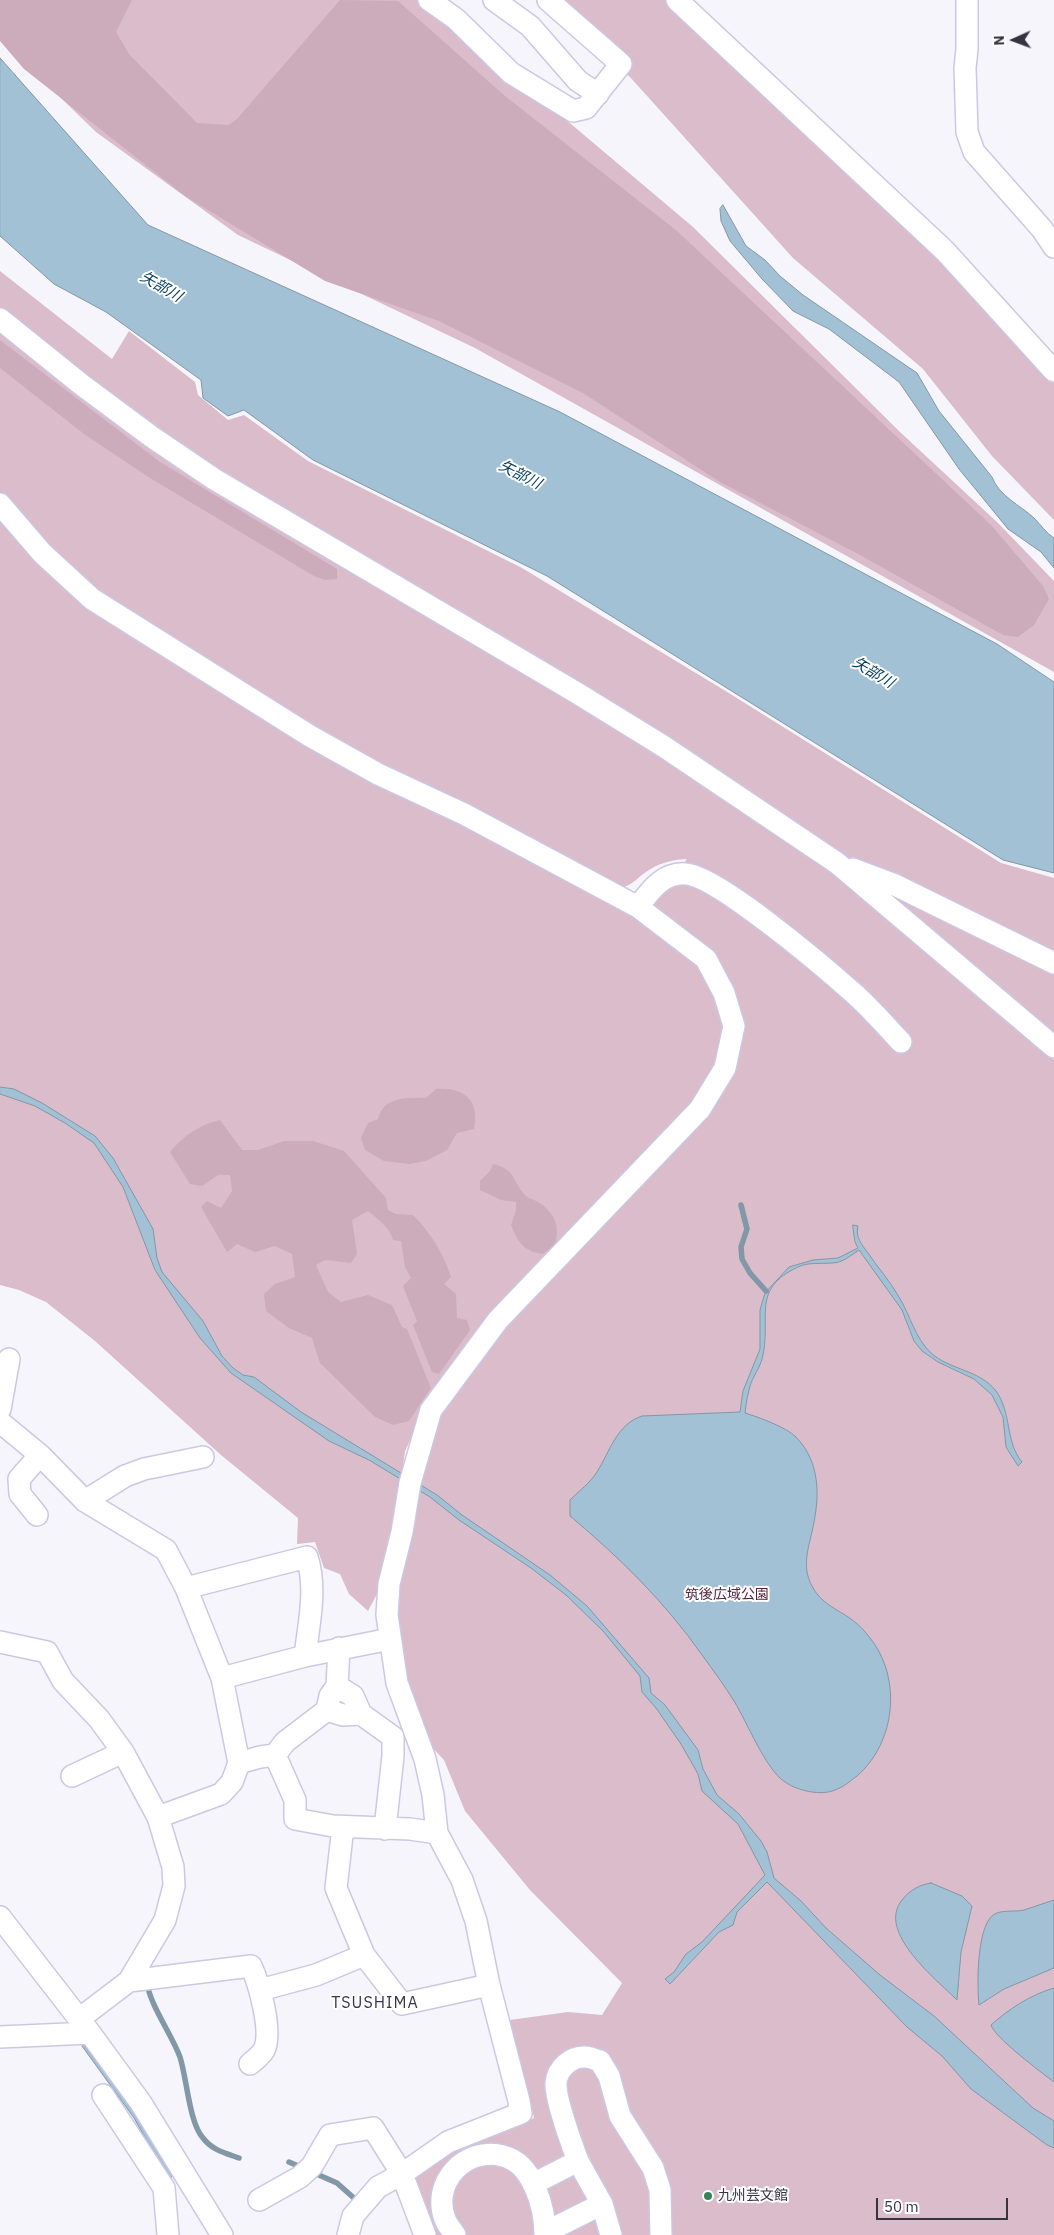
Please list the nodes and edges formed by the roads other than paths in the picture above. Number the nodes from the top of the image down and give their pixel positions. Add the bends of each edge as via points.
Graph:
1 (429, 0) edge
2 (494, 0) edge
3 (548, 0) edge
4 (676, 0) edge
5 (967, 0) edge
6 (598, 94) junction
7 (1054, 247) edge
8 (0, 319) edge
9 (1054, 371) edge
10 (0, 504) edge
11 (837, 863) junction
12 (638, 907) junction
13 (1054, 964) edge
14 (901, 1042) dead end
15 (1054, 1047) edge
16 (9, 1359) dead end
17 (0, 1409) edge
18 (0, 1422) edge
19 (40, 1455) junction
20 (203, 1457) dead end
21 (85, 1501) junction
22 (37, 1515) dead end
23 (186, 1588) junction
24 (390, 1639) junction
25 (0, 1642) edge
26 (338, 1648) junction
27 (305, 1656) junction
28 (222, 1678) junction
29 (337, 1686) junction
30 (327, 1710) junction
31 (361, 1714) junction
32 (123, 1752) junction
33 (275, 1755) junction
34 (239, 1764) junction
35 (72, 1776) dead end
36 (158, 1817) junction
37 (343, 1827) junction
38 (385, 1829) junction
39 (437, 1834) junction
40 (0, 1917) edge
41 (364, 1955) junction
42 (129, 1981) junction
43 (489, 1985) junction
44 (260, 1990) junction
45 (84, 2026) junction
46 (0, 2037) edge
47 (250, 2064) dead end
48 (103, 2095) dead end
49 (578, 2161) junction
50 (402, 2174) junction
51 (185, 2177) junction
52 (533, 2184) junction
53 (164, 2188) junction
54 (259, 2200) dead end
55 (602, 2204) junction
56 (545, 2232) edge
57 (168, 2235) edge
58 (222, 2235) edge
59 (348, 2235) edge
60 (425, 2235) edge
61 (455, 2235) edge
62 (611, 2235) edge
63 (661, 2235) edge

1 - 6 street via 456,19 511,72 573,111 586,108
2 - 6 street via 530,26 578,81
3 - 6 street via 621,64
4 - 9 street via 945,251
5 - 7 street via 967,132 974,152
8 - 11 street via 82,385 214,479 663,746
10 - 12 street via 42,553 92,599 283,720 378,774 464,814
11 - 13 street via 893,884
11 - 15 street
12 - 14 street via 653,886 669,876 687,874 718,887 851,990
12 - 24 street via 706,959 724,993 734,1026 725,1068 700,1109 498,1320 431,1410 410,1482 389,1584 387,1616
16 - 17 street
18 - 19 street
19 - 21 street
19 - 22 street via 19,1479 20,1494
20 - 21 street via 125,1476
21 - 23 street via 166,1550
23 - 27 street via 307,1556 313,1574
23 - 28 street
24 - 26 street
24 - 39 street via 397,1683 425,1759
25 - 32 street via 47,1652 63,1681 100,1718
26 - 27 street
26 - 29 street
27 - 28 street
28 - 34 street
29 - 30 street via 330,1696
29 - 31 street via 353,1696
30 - 31 street via 343,1715
30 - 33 street via 285,1742
31 - 38 street via 393,1737
32 - 35 street
32 - 36 street
33 - 34 street
33 - 37 street via 295,1800 295,1819
34 - 36 street via 232,1782 221,1794
36 - 42 street via 173,1867 174,1886 165,1920
37 - 38 street
37 - 41 street via 336,1888
38 - 39 street
39 - 43 street via 471,1904
40 - 45 street
41 - 43 street via 402,2004
41 - 44 street via 316,1975
42 - 44 street via 250,1966
42 - 45 street
43 - 50 street via 520,2113 448,2142
44 - 47 street via 265,2012 265,2045
45 - 46 street
45 - 51 street via 141,2103
48 - 53 street
49 - 52 street
49 - 55 street
49 - 63 street via 556,2082 561,2068 571,2059 585,2057 600,2061 609,2076 620,2116 653,2168 660,2190
50 - 54 street via 373,2128 330,2135 312,2166
50 - 59 street via 378,2188 353,2216
50 - 60 street
51 - 53 street
51 - 58 street
52 - 56 street via 542,2208
52 - 61 street via 522,2166 503,2156 480,2155 464,2161 450,2173 441,2197 445,2220
53 - 57 street
55 - 56 street
55 - 62 street

